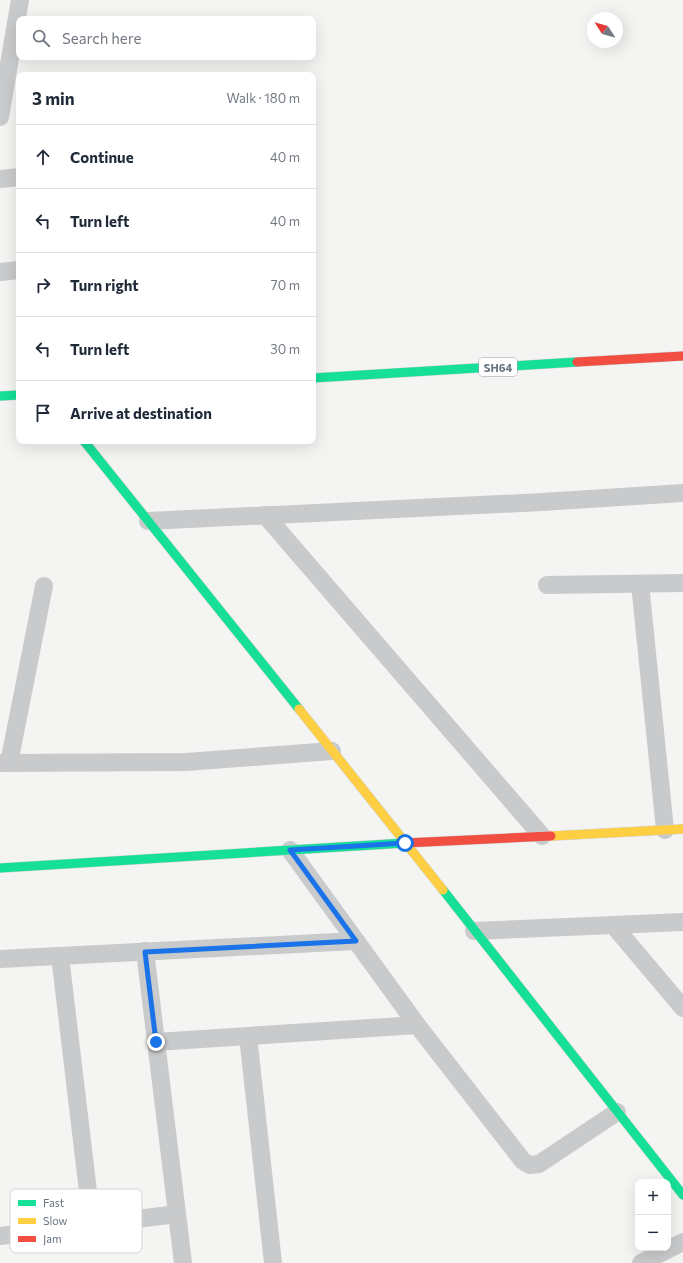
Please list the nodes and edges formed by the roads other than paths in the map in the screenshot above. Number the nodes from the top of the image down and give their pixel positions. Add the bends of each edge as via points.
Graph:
1 (20, 0) edge
2 (17, 16) edge
3 (16, 23) edge
4 (0, 117) edge
5 (16, 178) edge
6 (0, 179) edge
7 (16, 270) edge
8 (0, 272) edge
9 (683, 356) edge
10 (316, 378) edge
11 (16, 395) edge
12 (0, 396) edge
13 (86, 444) edge
14 (683, 494) edge
15 (266, 515) junction
16 (148, 521) junction
17 (683, 583) edge
18 (640, 584) junction
19 (548, 585) dead end
20 (44, 586) dead end
21 (332, 751) junction
22 (4, 763) edge
23 (683, 829) edge
24 (665, 830) junction
25 (542, 836) junction
26 (405, 843) junction
27 (290, 850) junction
28 (0, 868) edge
29 (683, 922) edge
30 (613, 925) junction
31 (474, 930) junction
32 (356, 941) junction
33 (145, 952) junction
34 (60, 956) junction
35 (0, 959) edge
36 (683, 1008) edge
37 (416, 1025) junction
38 (248, 1036) junction
39 (156, 1042) junction
40 (617, 1112) junction
41 (88, 1189) edge
42 (683, 1195) edge
43 (177, 1214) junction
44 (142, 1219) edge
45 (10, 1235) edge
46 (0, 1236) edge
47 (683, 1242) edge
48 (183, 1263) edge
49 (273, 1263) edge
50 (641, 1263) edge

1 - 2 street
3 - 4 street
5 - 6 street
7 - 8 street
9 - 10 street, SH64
11 - 12 street
13 - 16 street
14 - 15 street
15 - 16 street
15 - 25 street
16 - 21 street
17 - 18 street
18 - 19 street
18 - 24 street
20 - 22 street
21 - 22 street via 186,762
21 - 26 street
23 - 24 street
24 - 25 street
25 - 26 street
26 - 27 street
26 - 31 street
27 - 28 street
27 - 32 street
29 - 30 street
30 - 31 street
30 - 36 street
31 - 40 street
32 - 33 street
32 - 37 street
33 - 34 street
33 - 39 street
34 - 35 street
34 - 41 street
37 - 38 street
37 - 40 street via 523,1160 530,1165 539,1164
38 - 39 street
38 - 49 street
39 - 43 street
40 - 42 street
43 - 44 street
43 - 48 street
45 - 46 street
47 - 50 street

